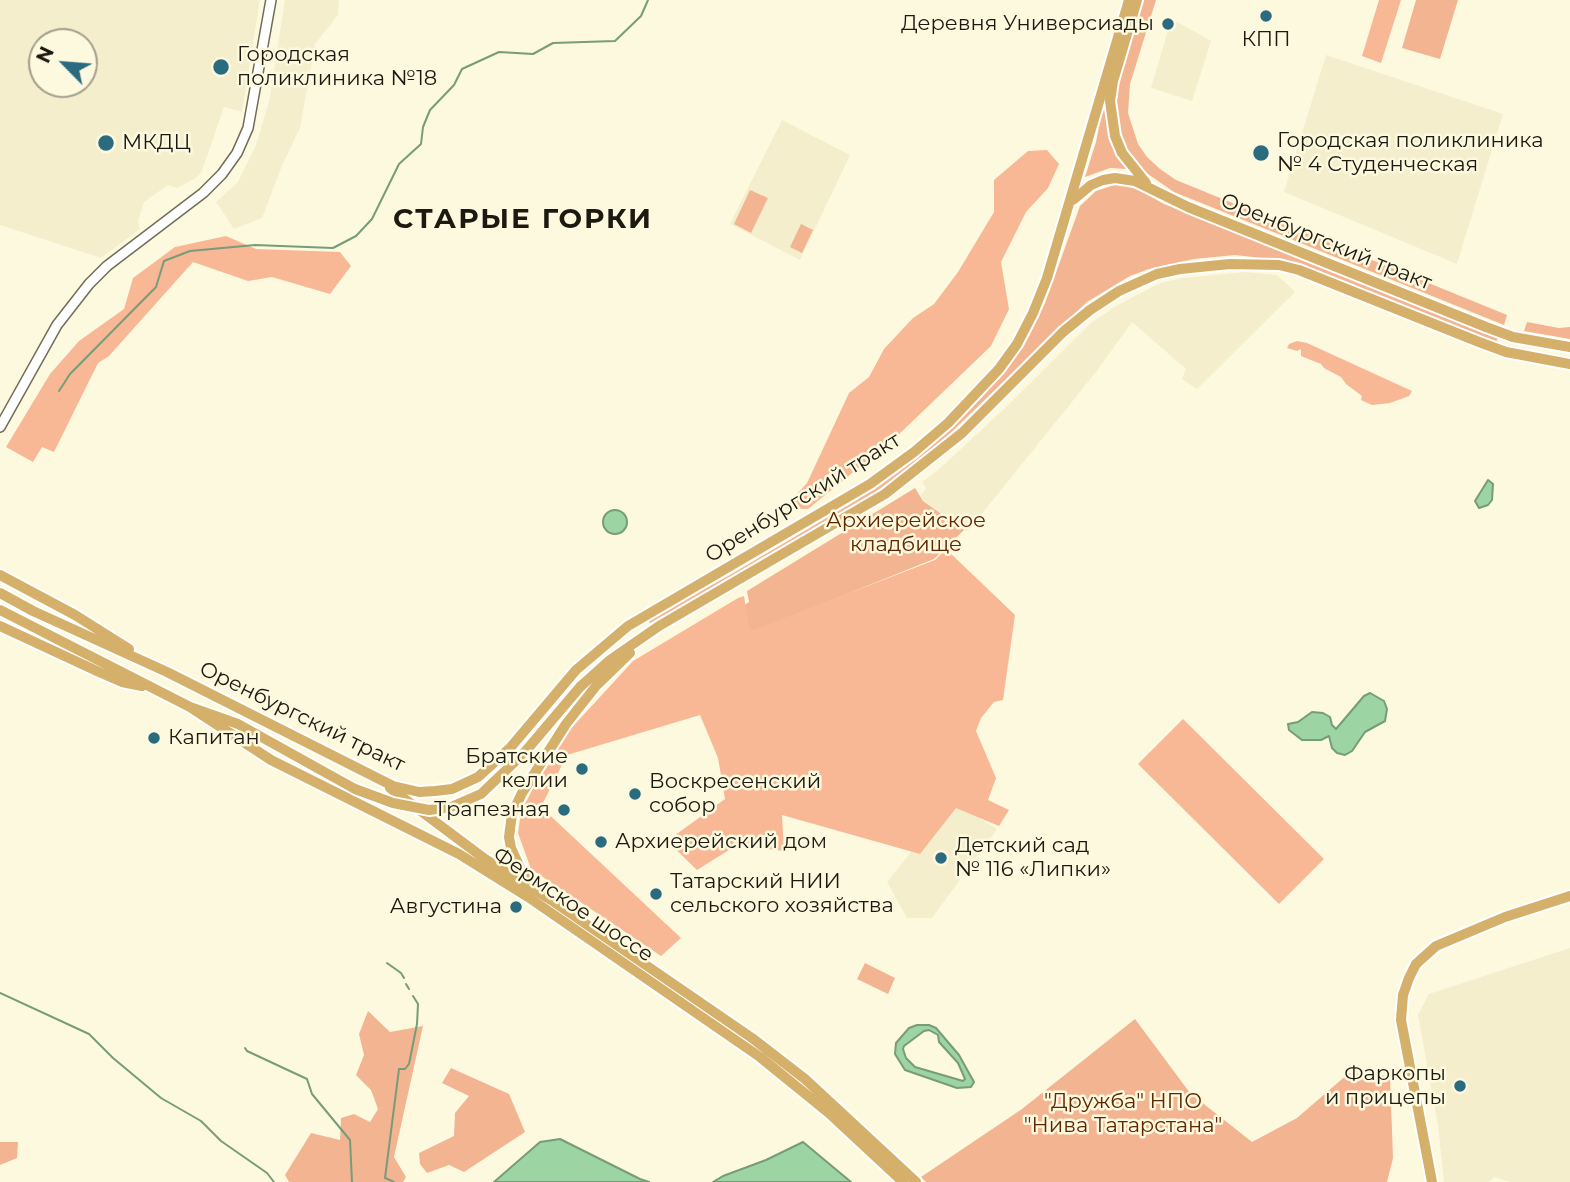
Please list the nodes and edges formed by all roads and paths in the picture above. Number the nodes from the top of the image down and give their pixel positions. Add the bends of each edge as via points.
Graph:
1 (271, 0) edge
2 (1129, 0) edge
3 (1137, 0) edge
4 (1149, 187) junction
5 (1071, 202) junction
6 (1513, 337) junction
7 (1570, 347) edge
8 (1506, 352) junction
9 (1570, 364) edge
10 (20, 389) junction
11 (0, 417) edge
12 (0, 427) edge
13 (0, 575) edge
14 (0, 593) edge
15 (0, 610) edge
16 (0, 626) edge
17 (659, 626) junction
18 (167, 672) junction
19 (153, 688) junction
20 (190, 707) junction
21 (370, 775) junction
22 (1570, 896) edge
23 (551, 900) junction
24 (903, 1182) edge
25 (916, 1182) edge
26 (1432, 1182) edge

1 - 10 street via 248,128 237,153 203,193 89,284 57,325
2 - 5 main road
3 - 4 main road via 1113,81 1111,118 1122,152
4 - 5 main road, Оренбургский тракт via 1125,178 1103,180
4 - 6 main road, Оренбургский тракт via 1248,232
5 - 21 main road, Оренбургский тракт via 1047,278 1017,344 982,390 914,452 836,505 628,626 576,670 510,748 478,777 452,789 419,792
6 - 7 main road, Оренбургский тракт
6 - 8 main road
8 - 9 main road, Оренбургский тракт
8 - 17 main road, Оренбургский тракт via 1279,265 1230,264 1157,274 1090,310 962,433 885,494
10 - 11 street
10 - 12 street
13 - 18 main road
14 - 18 main road, Оренбургский тракт
15 - 19 main road, Оренбургский тракт
16 - 19 main road via 99,672
17 - 20 main road, Оренбургский тракт, bridge via 580,687 524,753 481,794 450,807 429,810 355,789 238,724
17 - 23 main road, Оренбургский тракт via 596,687 566,724 512,814 509,836 519,866
18 - 21 main road, Оренбургский тракт
19 - 20 main road, Оренбургский тракт
20 - 24 main road, Фермское шоссе via 271,760 459,854 528,897 760,1057 830,1113
21 - 23 main road, Фермское шоссе via 485,859
22 - 26 main road via 1436,946 1416,964 1409,978 1401,1020
23 - 25 main road, Фермское шоссе via 784,1062

